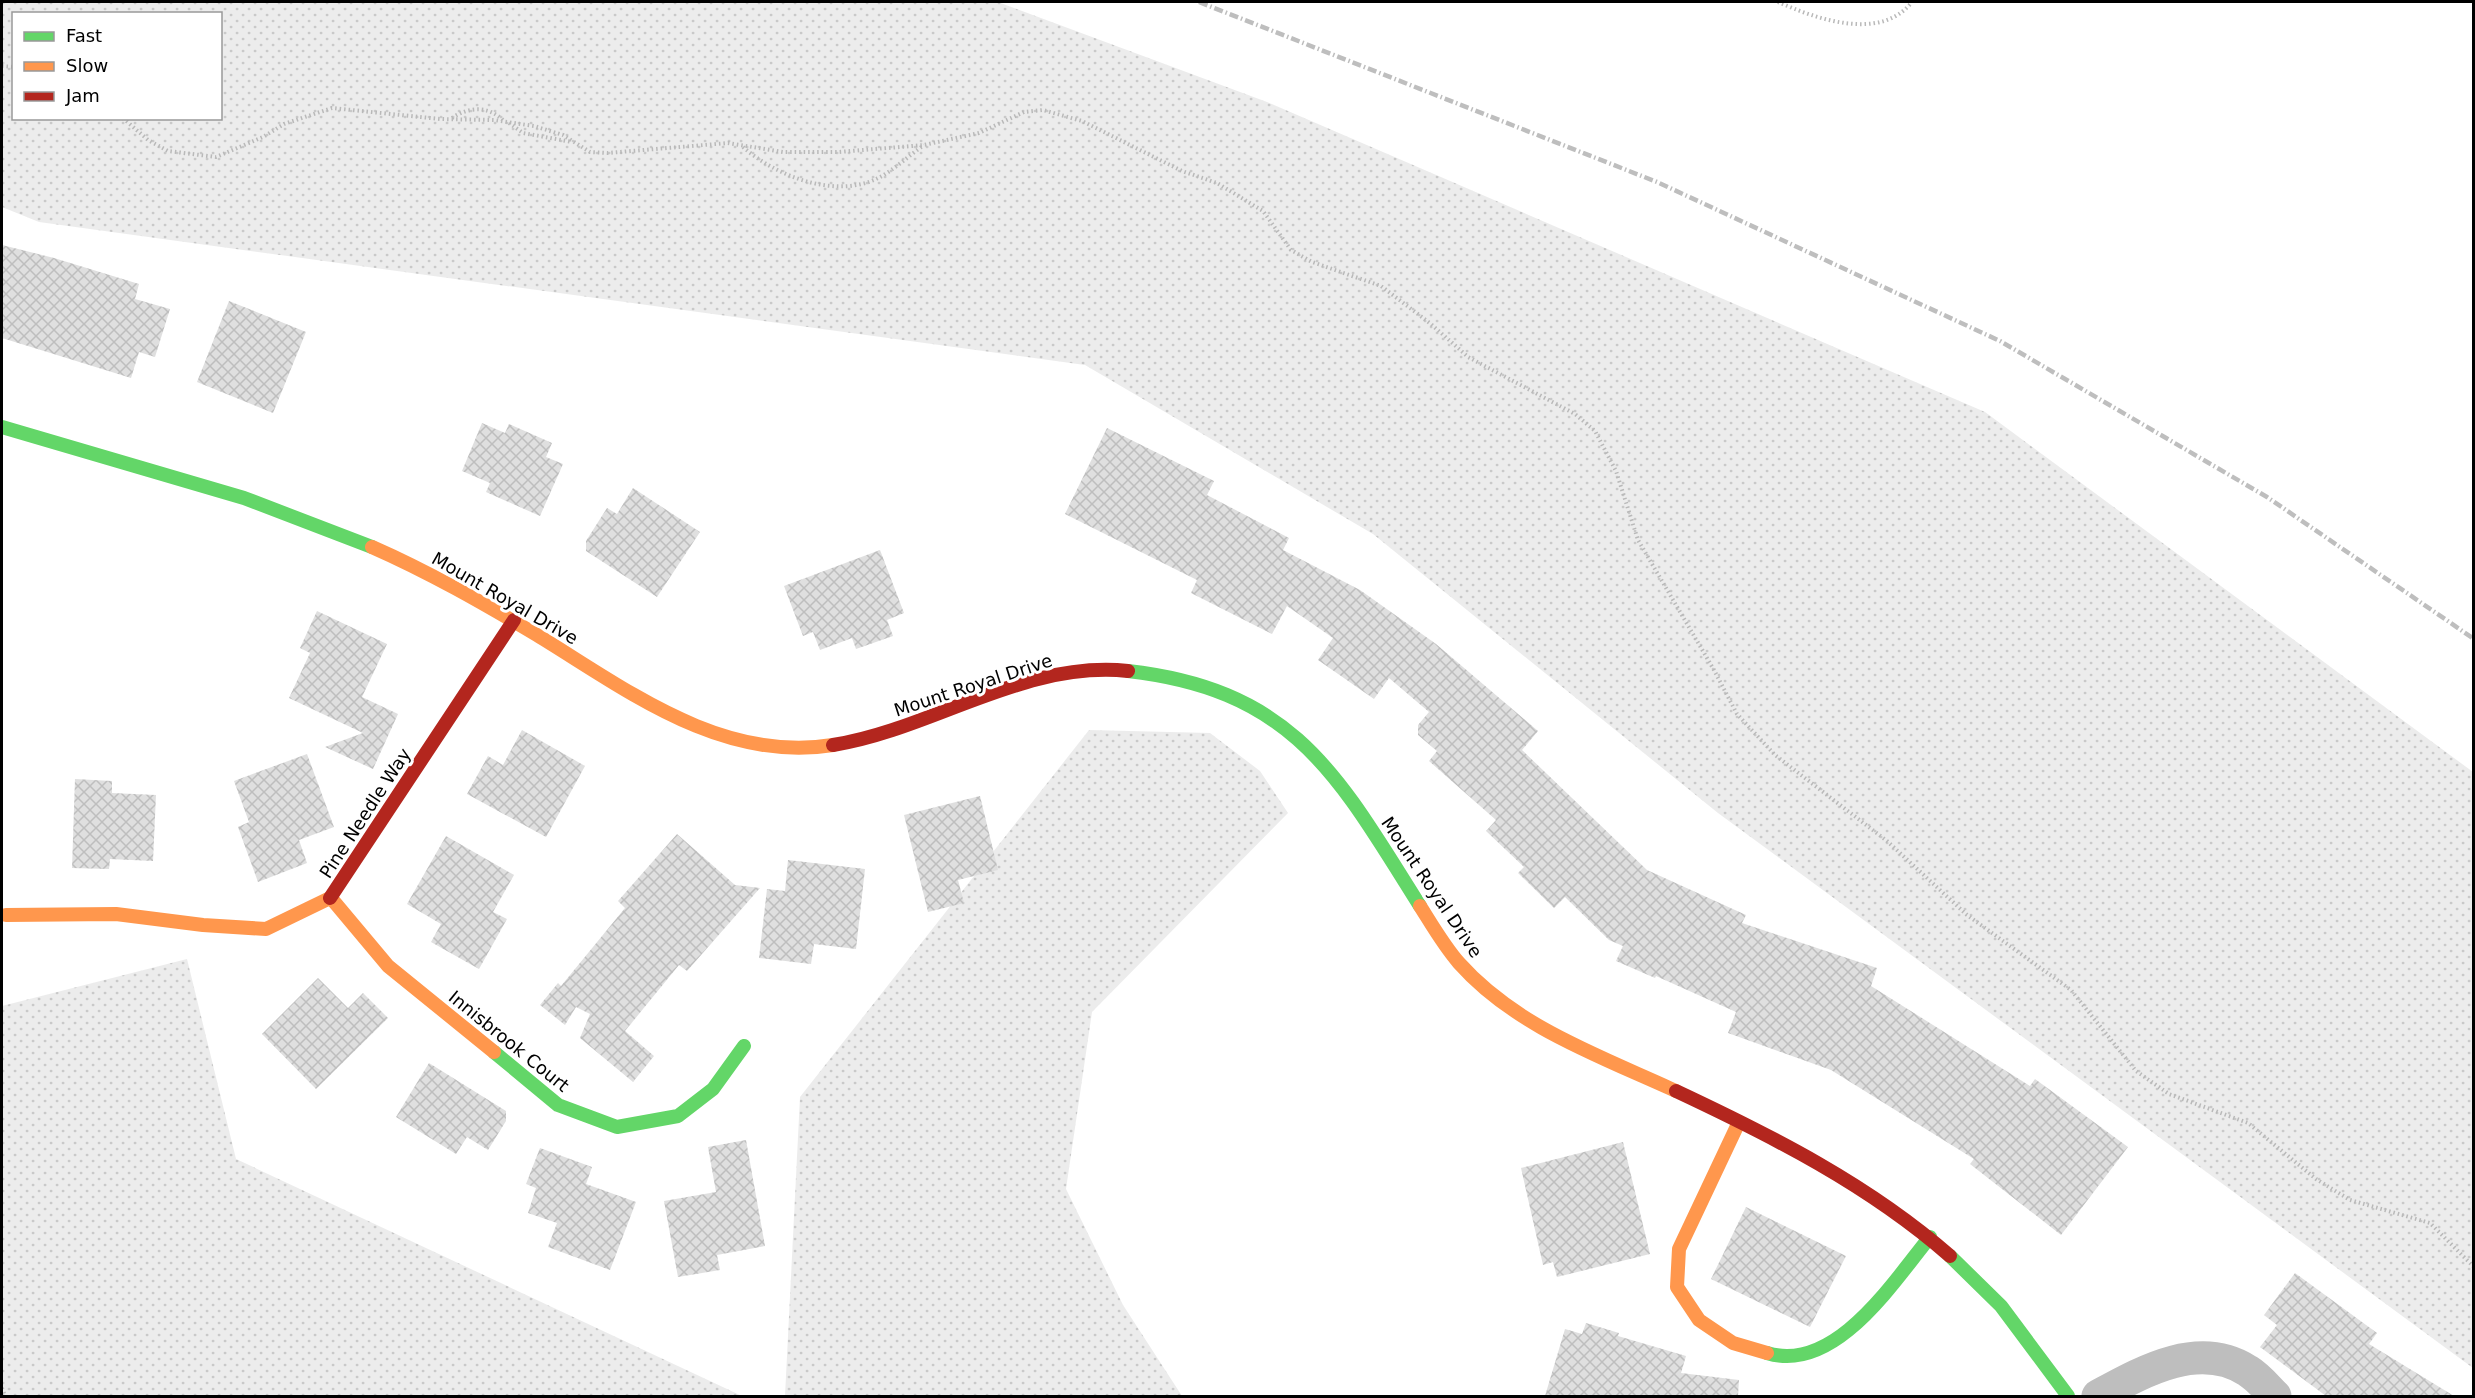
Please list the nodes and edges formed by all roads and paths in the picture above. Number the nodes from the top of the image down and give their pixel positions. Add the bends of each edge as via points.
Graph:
1 (1778, 2) edge
2 (1912, 2) edge
3 (451, 119) junction
4 (125, 120) edge
5 (507, 123) junction
6 (573, 142) junction
7 (924, 145) junction
8 (743, 146) junction
9 (2, 427) edge
10 (514, 620) junction
11 (331, 898) junction
12 (6, 915) dead end
13 (744, 1046) dead end
14 (1739, 1122) junction
15 (1930, 1237) junction
16 (2474, 1267) edge
17 (2, 1388) edge
18 (5, 1396) edge
19 (2068, 1396) edge
20 (2098, 1396) edge
21 (2275, 1396) edge

1 - 2 path via 1820,18 1866,25 1889,19
3 - 4 path via 332,108 284,124 216,157 168,151
3 - 5 path
3 - 5 path via 472,109 490,110
5 - 6 path via 523,133
5 - 6 path via 549,129
6 - 8 path via 590,152 608,153 728,143
7 - 8 path via 839,152 783,152
7 - 8 path via 889,172 854,186 824,185 785,174 757,159
7 - 16 path via 979,132 1024,112 1043,110 1082,121 1172,167 1217,183 1263,211 1291,250 1312,262 1381,286 1468,357 1575,414 1595,431 1616,471 1638,540 1737,714 1775,755 1887,841 1967,915 2071,990 2136,1071 2169,1094 2248,1123 2316,1179 2350,1200 2430,1223
9 - 10 street, Mount Royal Drive via 202,484 313,522 387,554
10 - 11 street, Pine Needle Way
10 - 14 street, Mount Royal Drive via 681,722 774,747 812,748 855,742 1030,682 1097,669 1160,676 1224,693 1279,722 1328,771 1352,801 1446,945 1464,969 1492,993 1520,1016 1552,1034
11 - 12 street, Pine Needle Way via 266,929 116,914
11 - 13 street, Innisbrook Court via 388,966 558,1105 616,1127 678,1116 713,1089
14 - 15 street, Mount Royal Drive via 1834,1171
14 - 15 street via 1679,1249 1677,1287 1699,1320 1733,1343 1779,1357 1821,1349 1860,1323
15 - 19 street, Mount Royal Drive via 1977,1280 2010,1318
17 - 18 path
20 - 21 street via 2170,1361 2215,1358 2247,1370

